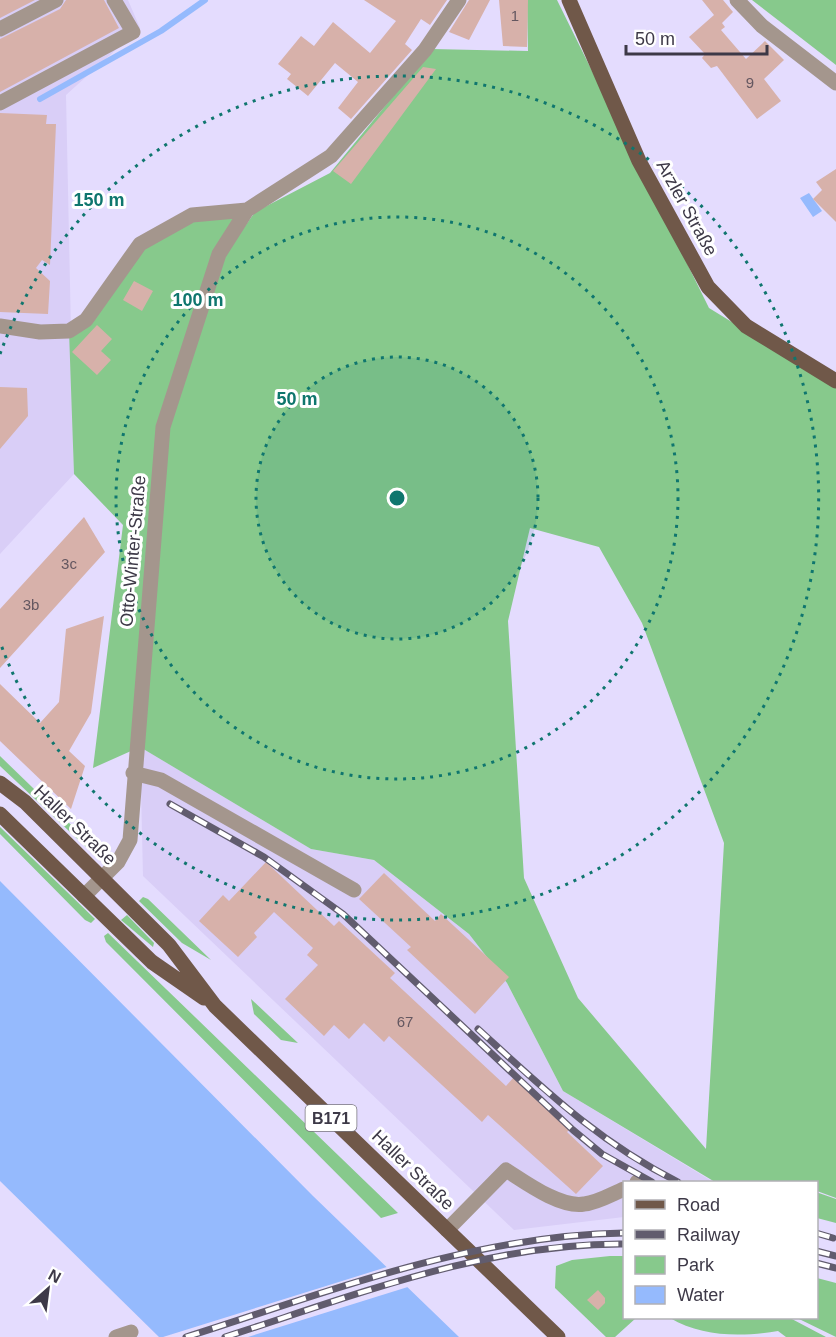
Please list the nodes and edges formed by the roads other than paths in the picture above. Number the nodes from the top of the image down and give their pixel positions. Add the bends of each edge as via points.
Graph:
1 (56, 0) edge
2 (114, 0) edge
3 (459, 0) edge
4 (569, 0) edge
5 (737, 0) edge
6 (0, 29) edge
7 (836, 83) edge
8 (0, 103) edge
9 (247, 210) junction
10 (0, 326) edge
11 (836, 381) edge
12 (134, 773) junction
13 (0, 783) edge
14 (0, 814) edge
15 (102, 878) junction
16 (354, 890) dead end
17 (84, 896) junction
18 (215, 1006) junction
19 (623, 1189) edge
20 (447, 1230) junction
21 (131, 1332) dead end
22 (116, 1337) edge
23 (558, 1337) edge

1 - 6 street
2 - 8 street via 133,32
3 - 9 street via 425,51 331,156
4 - 11 main road, Arzler Straße via 639,161 708,287 746,326
5 - 7 street via 762,26
9 - 10 street via 192,215 140,244 86,320 69,331 40,332
9 - 12 street, Otto-Winter-Straße via 219,254 164,426
12 - 15 street, Otto-Winter-Straße via 130,840 118,862
12 - 16 street via 161,780
13 - 15 main road, Haller Straße / B171 via 25,802
14 - 17 main road, Haller Straße / B171
15 - 17 street, Otto-Winter-Straße
15 - 18 main road, Haller Straße / B171 via 169,945
17 - 18 main road, Haller Straße / B171 via 152,962
18 - 20 main road, Haller Straße / B171
19 - 20 street via 574,1205 536,1190 506,1170
20 - 23 main road, Haller Straße / B171
21 - 22 street

